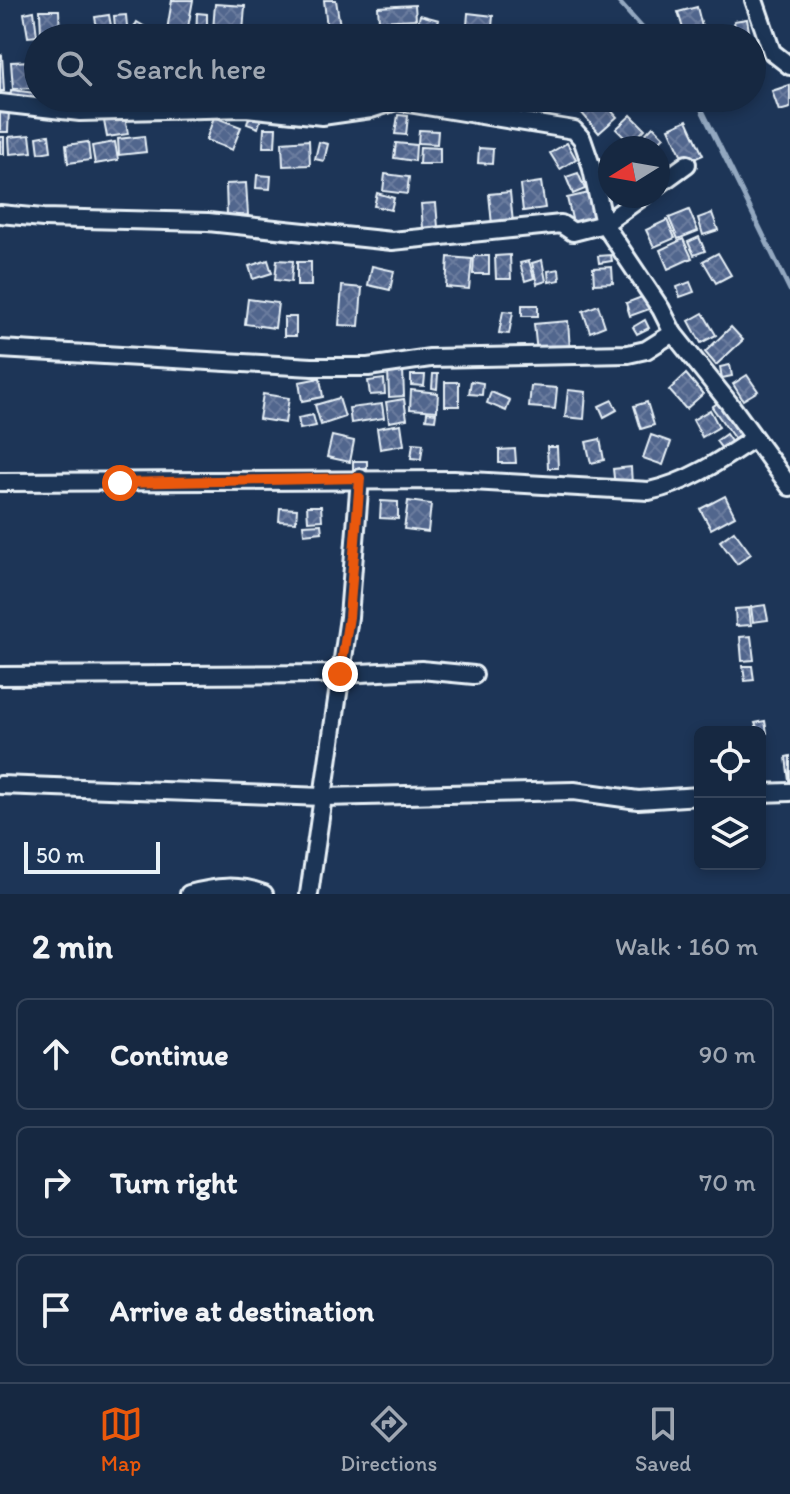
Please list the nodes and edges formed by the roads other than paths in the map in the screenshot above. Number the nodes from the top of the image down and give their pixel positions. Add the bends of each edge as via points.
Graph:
1 (754, 0) edge
2 (762, 24) edge
3 (766, 35) edge
4 (790, 66) edge
5 (0, 103) edge
6 (24, 106) edge
7 (284, 112) edge
8 (350, 112) edge
9 (465, 112) edge
10 (687, 164) dead end
11 (670, 176) edge
12 (626, 208) edge
13 (0, 214) edge
14 (604, 224) junction
15 (673, 333) junction
16 (0, 349) edge
17 (754, 438) junction
18 (360, 478) junction
19 (0, 482) edge
20 (790, 487) edge
21 (340, 674) junction
22 (474, 675) dead end
23 (0, 676) edge
24 (0, 785) edge
25 (790, 792) edge
26 (766, 793) edge
27 (694, 796) edge
28 (323, 797) junction
29 (189, 894) edge
30 (264, 894) edge
31 (309, 894) edge

1 - 2 street
3 - 4 street via 772,52
5 - 6 street
7 - 8 street
9 - 14 street via 574,130 591,165
10 - 11 street
12 - 14 street
13 - 14 street via 208,222 392,241 561,224 573,232
14 - 15 street
15 - 16 street via 628,354 430,358 368,367
15 - 17 street
17 - 18 street via 688,479 649,491
17 - 20 street
18 - 19 street
18 - 21 street
21 - 22 street via 421,670
21 - 23 street
21 - 28 street
24 - 28 street
25 - 26 street
27 - 28 street via 638,800 574,791
28 - 31 street
29 - 30 street via 217,887

